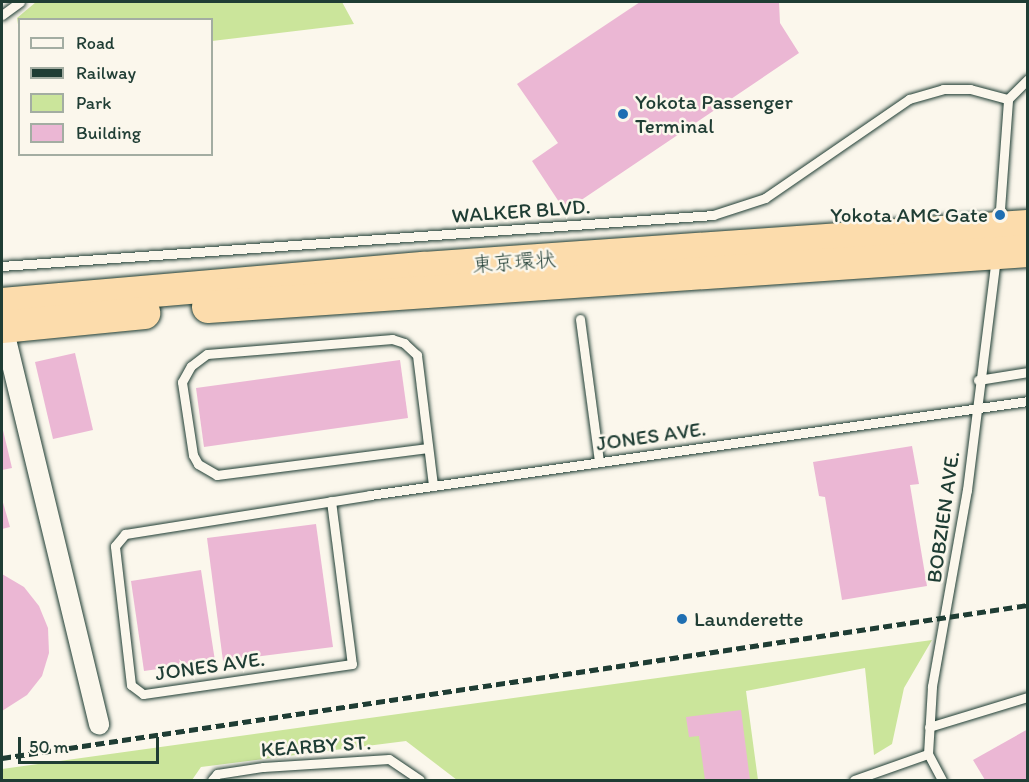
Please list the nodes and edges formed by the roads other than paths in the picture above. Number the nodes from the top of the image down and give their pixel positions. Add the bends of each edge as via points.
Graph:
1 (20, 2) edge
2 (2, 15) edge
3 (1028, 80) edge
4 (1008, 99) junction
5 (1008, 237) edge
6 (1028, 252) edge
7 (2, 266) edge
8 (2, 319) edge
9 (580, 319) dead end
10 (1028, 372) edge
11 (978, 380) junction
12 (1028, 401) edge
13 (976, 408) junction
14 (428, 448) junction
15 (599, 462) junction
16 (433, 486) junction
17 (331, 501) junction
18 (1028, 697) edge
19 (99, 725) dead end
20 (929, 727) junction
21 (928, 754) junction
22 (212, 780) edge
23 (420, 780) edge
24 (854, 780) edge
25 (942, 780) edge

1 - 2 lane
3 - 4 lane
4 - 5 lane, BOBZIEN AVE.
4 - 7 lane, WALKER BLVD. via 970,89 943,89 909,99 765,198 713,215
5 - 6 highway, 東京環状
5 - 8 highway, 東京環状 via 424,267
5 - 11 lane, BOBZIEN AVE.
8 - 19 street
9 - 15 lane
10 - 11 lane
11 - 13 lane, BOBZIEN AVE.
12 - 13 lane, JONES AVE.
13 - 15 lane, JONES AVE.
13 - 20 lane, BOBZIEN AVE.
14 - 14 lane via 417,355 412,347 392,339 207,354 191,366 182,382 194,454 198,464 217,475
14 - 16 lane
15 - 16 lane, JONES AVE.
16 - 17 lane, JONES AVE.
17 - 17 lane, JONES AVE. via 125,534 115,546 131,685 143,694 352,664
18 - 20 lane
20 - 21 lane, BOBZIEN AVE.
21 - 24 lane
21 - 25 lane
22 - 23 lane, KEARBY ST. via 217,774 263,767 380,759 389,759

